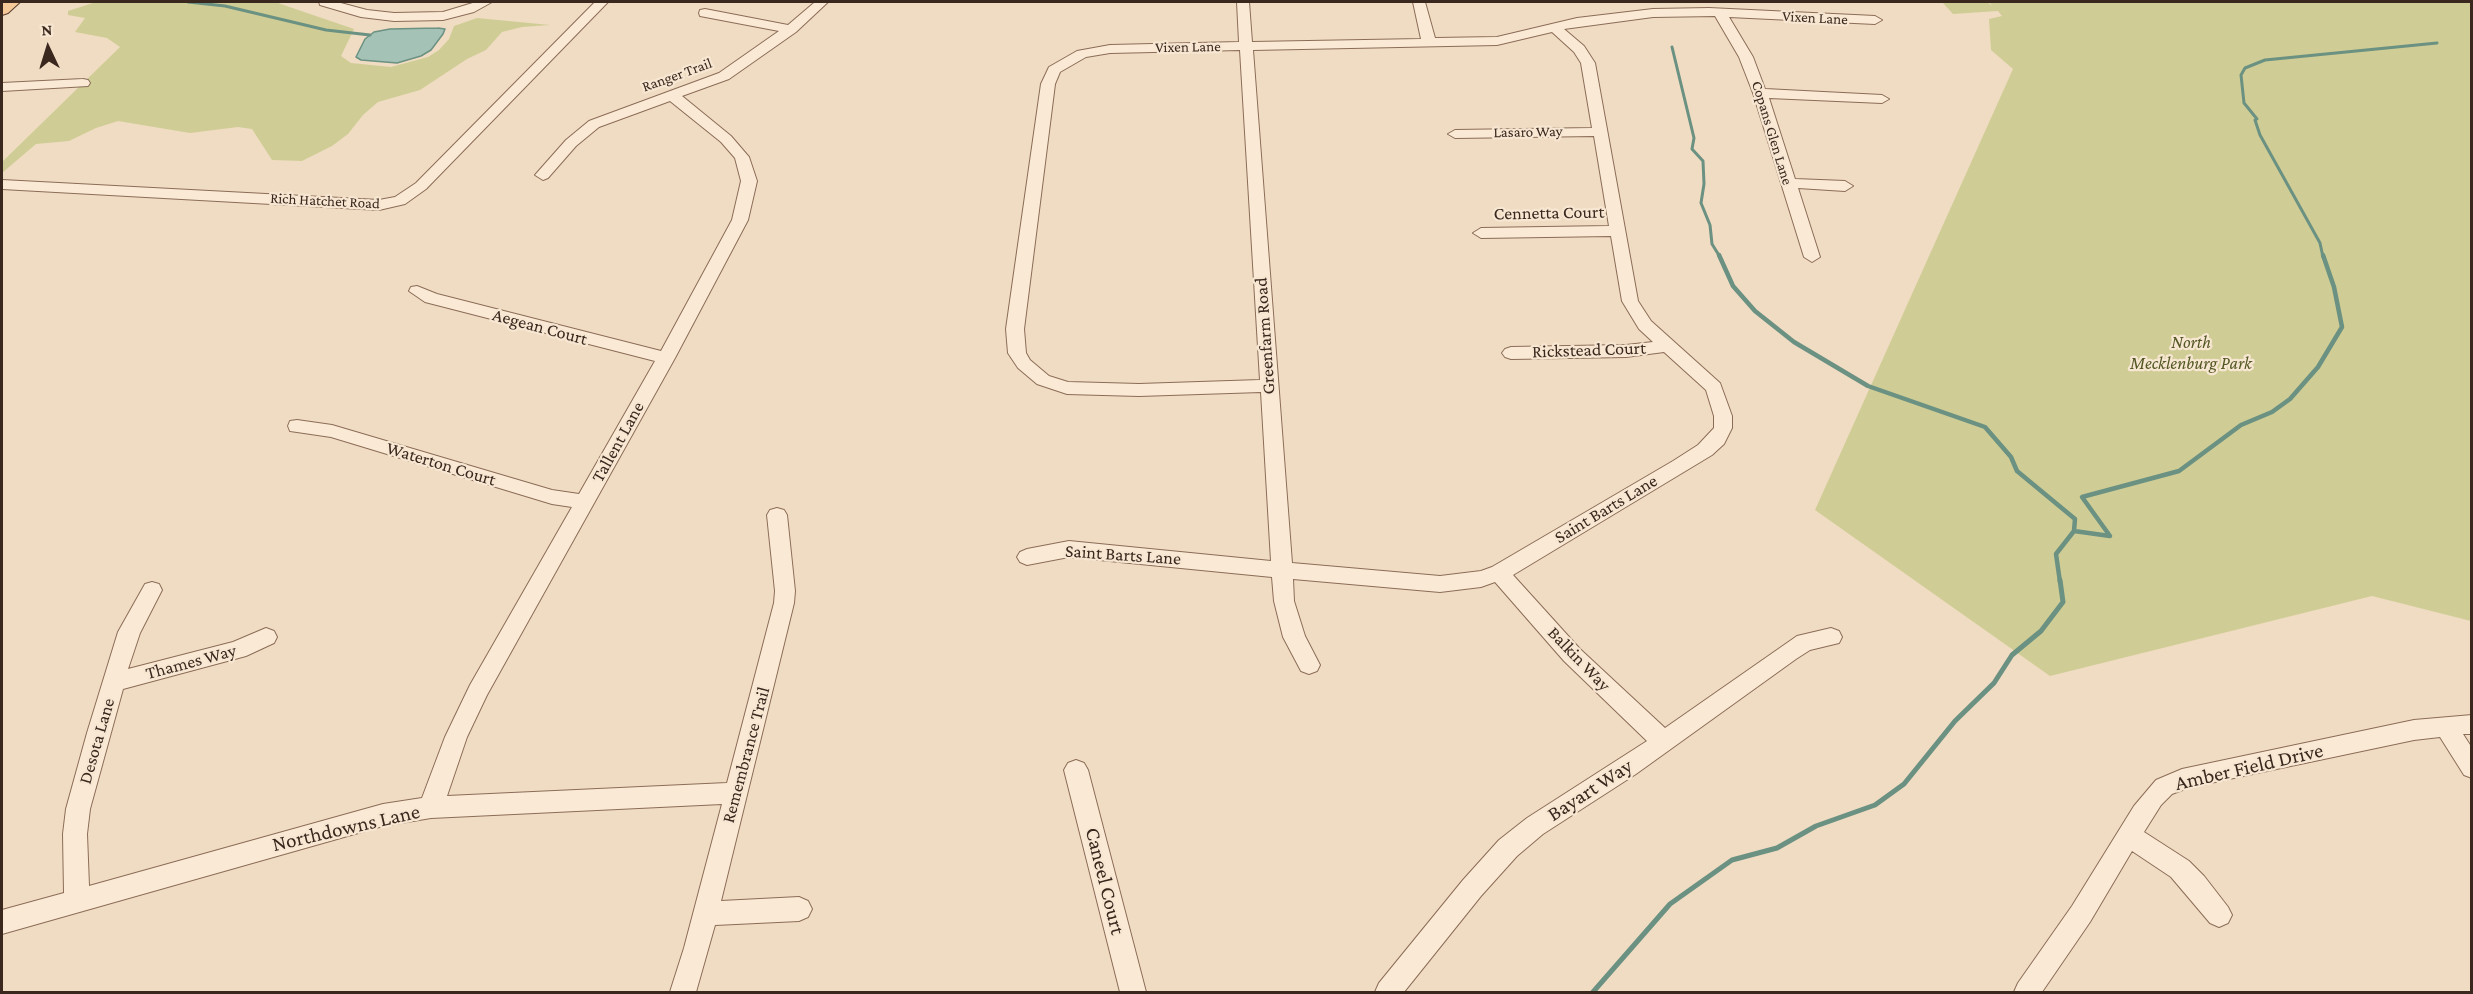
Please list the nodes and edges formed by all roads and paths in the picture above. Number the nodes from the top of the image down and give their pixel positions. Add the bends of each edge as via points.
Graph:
1 (12, 2) edge
2 (486, 2) edge
3 (602, 2) edge
4 (822, 2) edge
5 (1243, 2) edge
6 (1419, 2) edge
7 (1789, 2) edge
8 (329, 4) edge
9 (1650, 7) edge
10 (2, 10) edge
11 (705, 13) dead end
12 (1720, 13) junction
13 (1800, 18) junction
14 (1875, 20) dead end
15 (1554, 27) junction
16 (791, 29) junction
17 (1429, 43) junction
18 (1246, 46) junction
19 (83, 83) dead end
20 (2, 87) edge
21 (1760, 93) junction
22 (672, 96) junction
23 (1882, 99) dead end
24 (1602, 132) junction
25 (1455, 134) dead end
26 (543, 175) dead end
27 (1787, 183) junction
28 (2, 185) edge
29 (1845, 186) dead end
30 (1618, 231) junction
31 (1481, 233) dead end
32 (1812, 257) dead end
33 (417, 291) dead end
34 (1667, 346) junction
35 (1511, 353) dead end
36 (666, 358) junction
37 (1268, 386) junction
38 (297, 426) dead end
39 (584, 502) junction
40 (777, 515) dead end
41 (1027, 557) dead end
42 (1282, 568) junction
43 (1499, 573) junction
44 (152, 590) dead end
45 (266, 637) dead end
46 (1831, 637) dead end
47 (1309, 665) dead end
48 (114, 682) junction
49 (2472, 724) edge
50 (2445, 726) junction
51 (1664, 741) junction
52 (2472, 768) edge
53 (1076, 770) dead end
54 (736, 793) junction
55 (431, 807) junction
56 (2129, 835) junction
57 (77, 900) junction
58 (799, 909) dead end
59 (705, 915) junction
60 (2219, 915) dead end
61 (2, 922) edge
62 (683, 993) edge
63 (1133, 993) edge
64 (1388, 993) edge
65 (2027, 993) edge

1 - 10 main road
2 - 8 street via 443,15 402,17 366,14
3 - 28 street, Rich Hatchet Road via 421,186 400,201 378,205
4 - 16 street, Ranger Trail
5 - 18 street, Greenfarm Road
6 - 17 street
7 - 13 street
9 - 12 street, Vixen Lane
9 - 15 street, Vixen Lane
11 - 16 street
12 - 13 street, Vixen Lane
12 - 21 street, Copans Glen Lane via 1746,57
13 - 14 street, Vixen Lane
15 - 17 street, Vixen Lane via 1497,41
15 - 24 street, Saint Barts Lane via 1585,55
16 - 22 street, Ranger Trail via 724,76
17 - 18 street, Vixen Lane
18 - 37 street, Greenfarm Road
18 - 37 street, Vixen Lane via 1098,50 1069,59 1054,70 1044,109 1015,342 1021,358 1034,373 1067,388
19 - 20 street
21 - 23 street
21 - 27 street, Copans Glen Lane
22 - 26 street, Ranger Trail via 594,124
22 - 36 street, Tallent Lane via 726,139 742,157 749,182 740,220
24 - 25 street, Lasaro Way
24 - 30 street, Saint Barts Lane
27 - 29 street
27 - 32 street, Copans Glen Lane
30 - 31 street, Cennetta Court
30 - 34 street, Saint Barts Lane via 1630,301
33 - 36 street, Aegean Court via 431,298
34 - 35 street, Rickstead Court via 1626,351
34 - 43 street, Saint Barts Lane via 1714,387 1723,416 1723,428 1717,439 1680,466
36 - 39 street, Tallent Lane
37 - 42 street, Greenfarm Road
38 - 39 street, Waterton Court via 332,431 552,497
39 - 55 street, Tallent Lane via 478,691 456,737
40 - 54 street, Remembrance Trail via 784,603
41 - 42 street, Saint Barts Lane via 1069,549
42 - 43 street, Saint Barts Lane via 1440,584
42 - 47 street, Greenfarm Road via 1287,616
43 - 51 street, Balkin Way via 1572,655
44 - 48 street, Desota Lane via 132,626
45 - 48 street, Thames Way via 238,650
46 - 51 street, Bayart Way via 1805,642
48 - 57 street, Desota Lane via 78,809
49 - 50 street, Amber Field Drive
50 - 52 street
50 - 56 street, Amber Field Drive via 2182,780 2164,787 2152,798
51 - 64 street, Bayart Way via 1534,826 1508,848
53 - 63 street, Caneel Court
54 - 55 street, Northdowns Lane
54 - 59 street, Remembrance Trail
55 - 57 street, Northdowns Lane via 383,815
56 - 60 street via 2180,869
56 - 65 street, Amber Field Drive
57 - 61 street, Northdowns Lane
58 - 59 street
59 - 62 street, Remembrance Trail

